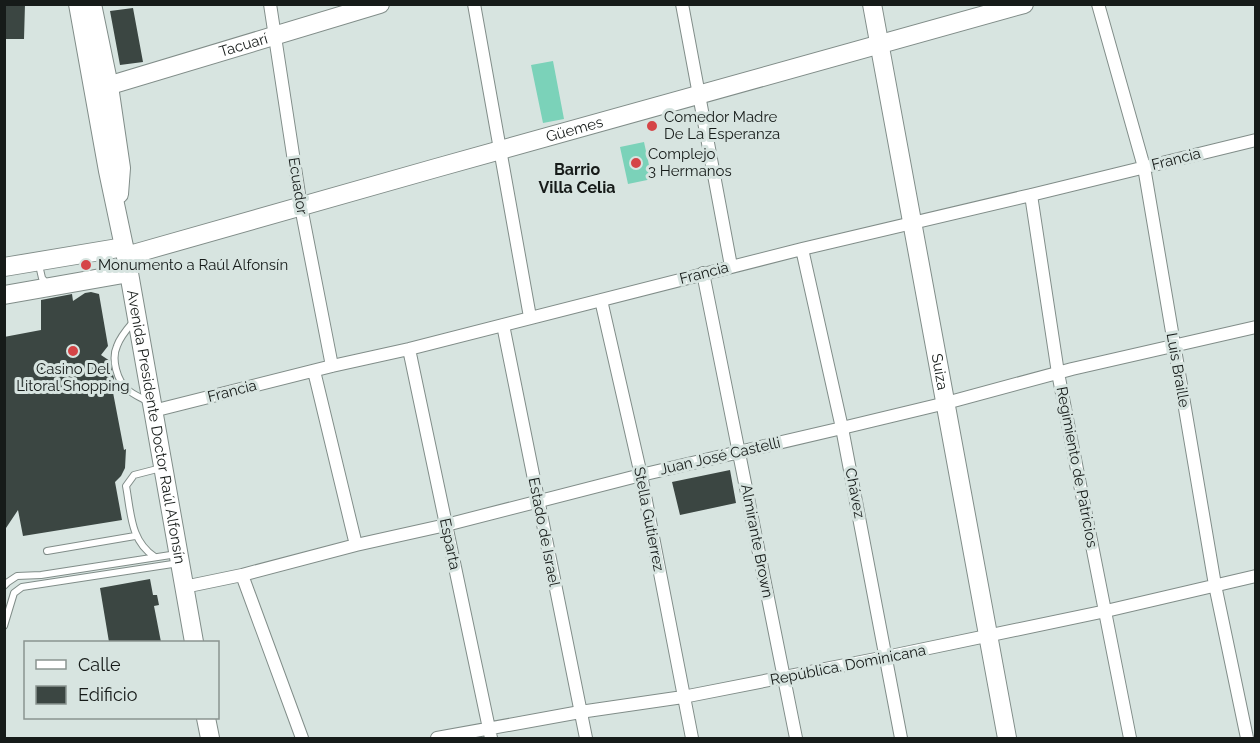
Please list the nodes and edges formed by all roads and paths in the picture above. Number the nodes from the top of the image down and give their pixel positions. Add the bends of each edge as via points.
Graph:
1 (78, 4) edge
2 (92, 4) edge
3 (270, 4) edge
4 (380, 4) edge
5 (474, 4) edge
6 (682, 4) edge
7 (872, 4) edge
8 (1024, 4) edge
9 (1098, 4) edge
10 (275, 37) junction
11 (880, 46) junction
12 (101, 88) junction
13 (699, 96) junction
14 (1256, 140) edge
15 (500, 150) junction
16 (1144, 167) junction
17 (1031, 195) junction
18 (302, 207) junction
19 (912, 223) junction
20 (801, 249) junction
21 (126, 259) junction
22 (39, 261) junction
23 (731, 266) junction
24 (4, 267) edge
25 (703, 273) junction
26 (56, 287) junction
27 (4, 295) edge
28 (601, 300) junction
29 (136, 316) junction
30 (530, 317) junction
31 (503, 325) junction
32 (1256, 327) edge
33 (1174, 346) junction
34 (409, 349) junction
35 (332, 366) junction
36 (314, 371) junction
37 (1058, 373) junction
38 (946, 403) junction
39 (152, 408) junction
40 (842, 428) junction
41 (739, 452) junction
42 (162, 467) junction
43 (641, 475) junction
44 (537, 502) junction
45 (446, 525) junction
46 (135, 536) junction
47 (356, 545) junction
48 (47, 551) dead end
49 (155, 557) junction
50 (179, 558) junction
51 (242, 575) junction
52 (1256, 576) edge
53 (1215, 585) junction
54 (4, 586) edge
55 (184, 587) junction
56 (1106, 611) junction
57 (4, 626) edge
58 (988, 637) junction
59 (194, 641) edge
60 (886, 657) junction
61 (784, 677) junction
62 (683, 697) junction
63 (580, 712) junction
64 (206, 719) edge
65 (490, 734) edge
66 (210, 738) edge
67 (302, 738) edge
68 (437, 738) edge
69 (586, 738) edge
70 (692, 738) edge
71 (796, 738) edge
72 (901, 738) edge
73 (1007, 738) edge
74 (1130, 738) edge
75 (1247, 738) edge

1 - 12 street, Avenida Presidente Doctor Raúl Alfonsín
2 - 12 street, Avenida Presidente Doctor Raúl Alfonsín
3 - 10 street, Ecuador
4 - 10 street, Tacuarí
5 - 15 street
6 - 13 street
7 - 11 street, Suiza
8 - 11 street, Güemes
9 - 16 street, Luis Braille
10 - 12 street, Tacuarí
10 - 18 street, Ecuador
11 - 13 street, Güemes
11 - 19 street, Suiza
12 - 21 street, Avenida Presidente Doctor Raúl Alfonsín via 121,168 118,213
13 - 15 street, Güemes
13 - 23 street
14 - 16 street, Francia
15 - 18 street, Güemes
15 - 30 street
16 - 17 street, Francia
16 - 33 street, Luis Braille
17 - 19 street, Francia
17 - 37 street, Regimiento de Patricios
18 - 21 street, Güemes
18 - 35 street, Ecuador
19 - 20 street, Francia
19 - 38 street, Suiza
20 - 23 street, Francia
20 - 40 street, Chávez
21 - 22 street
21 - 26 street
21 - 29 street, Avenida Presidente Doctor Raúl Alfonsín
22 - 24 street
22 - 26 lane via 42,278
23 - 25 street, Francia
25 - 28 street, Francia
25 - 41 street, Almirante Brown
26 - 27 street
28 - 30 street, Francia
28 - 43 street, Stella Gutierrez
29 - 39 street, Avenida Presidente Doctor Raúl Alfonsín
29 - 39 lane via 117,344 116,365 123,386
30 - 31 street, Francia
31 - 34 street, Francia
31 - 44 street, Estado de Israel
32 - 33 street, Juan José Castelli
33 - 37 street, Juan José Castelli
33 - 53 street, Luis Braille
34 - 35 street, Francia
34 - 45 street, Esparta
35 - 36 street, Francia
36 - 39 street, Francia
36 - 47 street
37 - 38 street, Juan José Castelli
37 - 56 street, Regimiento de Patricios
38 - 40 street, Juan José Castelli
38 - 58 street, Suiza
39 - 42 street, Avenida Presidente Doctor Raúl Alfonsín
40 - 41 street, Juan José Castelli
40 - 60 street, Chávez
41 - 43 street, Juan José Castelli
41 - 61 street, Almirante Brown
42 - 46 lane via 134,475 126,486
42 - 50 street, Avenida Presidente Doctor Raúl Alfonsín
43 - 44 street, Juan José Castelli
43 - 62 street, Stella Gutierrez
44 - 45 street, Juan José Castelli
44 - 63 street, Estado de Israel
45 - 47 street, Juan José Castelli
45 - 65 street, Esparta
46 - 48 lane
46 - 49 lane
47 - 51 street, Juan José Castelli
49 - 50 lane
49 - 54 lane via 17,576
50 - 55 street, Avenida Presidente Doctor Raúl Alfonsín
50 - 57 lane via 22,588 14,593
51 - 55 street, Juan José Castelli
51 - 67 street
52 - 53 street, República. Dominicana
53 - 56 street, República. Dominicana
53 - 75 street, Luis Braille
55 - 59 street, Avenida Presidente Doctor Raúl Alfonsín
56 - 58 street, República. Dominicana
56 - 74 street, Regimiento de Patricios
58 - 60 street, República. Dominicana
58 - 73 street, Suiza
60 - 61 street, República. Dominicana
60 - 72 street, Chávez
61 - 62 street, República. Dominicana
61 - 71 street, Almirante Brown
62 - 63 street, República. Dominicana
62 - 70 street, Stella Gutierrez
63 - 65 street, República. Dominicana
63 - 69 street, Estado de Israel
64 - 66 street
65 - 68 street, República. Dominicana

